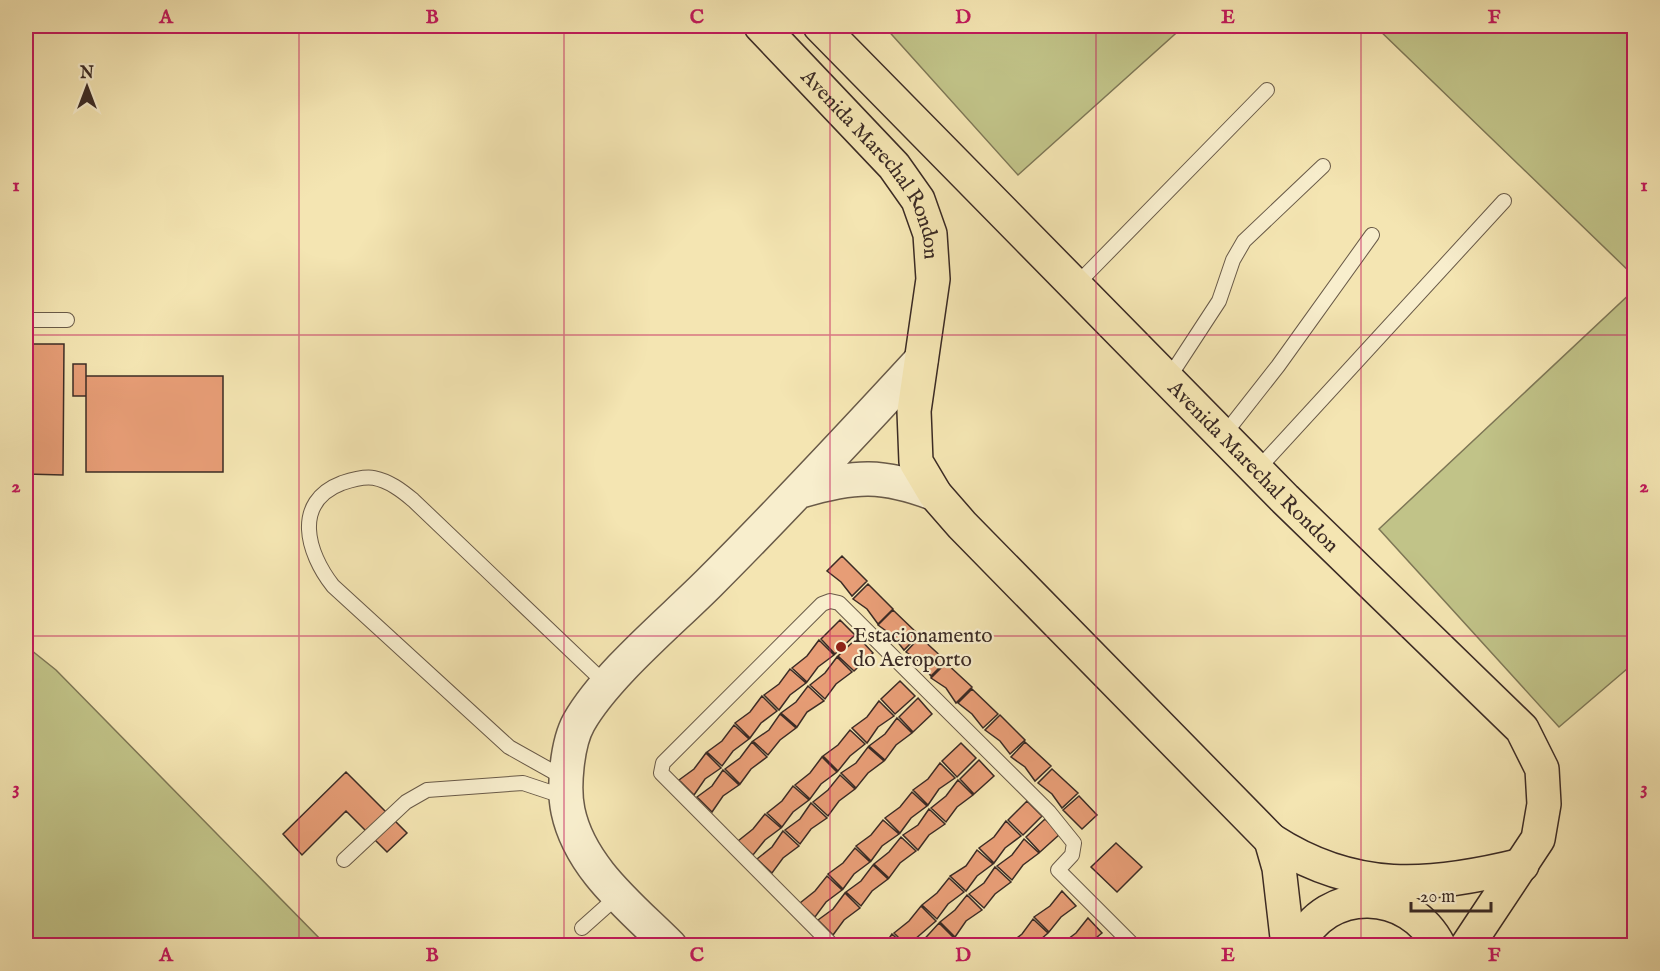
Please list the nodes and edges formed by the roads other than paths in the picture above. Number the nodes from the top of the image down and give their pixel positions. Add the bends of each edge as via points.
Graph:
1 (761, 26) edge
2 (820, 26) edge
3 (1268, 90) dead end
4 (1323, 166) dead end
5 (1504, 201) dead end
6 (1371, 235) dead end
7 (1075, 286) junction
8 (26, 320) edge
9 (67, 320) dead end
10 (921, 360) junction
11 (1168, 379) junction
12 (1223, 436) junction
13 (1257, 470) junction
14 (801, 491) junction
15 (935, 494) junction
16 (606, 685) junction
17 (567, 788) junction
18 (1270, 840) junction
19 (344, 860) dead end
20 (1522, 865) junction
21 (619, 895) junction
22 (582, 928) dead end
23 (670, 945) edge
24 (833, 945) edge
25 (1134, 945) edge
26 (1287, 945) edge
27 (1298, 945) edge
28 (1439, 945) edge
29 (1467, 945) edge

1 - 10 main road, Avenida Marechal Rondon via 894,166 918,200 930,234 933,279
2 - 7 main road, Avenida Marechal Rondon
3 - 7 lane
4 - 11 lane via 1244,241 1219,301
5 - 13 lane
6 - 12 lane
7 - 11 main road, Avenida Marechal Rondon
8 - 9 lane
10 - 14 street
10 - 15 main road, Avenida Marechal Rondon via 914,411 916,462
11 - 12 main road, Avenida Marechal Rondon
12 - 13 main road, Avenida Marechal Rondon
13 - 20 main road, Avenida Marechal Rondon via 1522,729 1542,769 1544,804 1538,839
14 - 15 street via 840,479 871,478 904,482
14 - 16 street
15 - 18 main road, Avenida Marechal Rondon
16 - 17 street via 579,722 572,739
16 - 17 lane via 393,484 372,477 350,480 332,487 318,500 308,533 319,568 333,585 509,747
17 - 19 lane via 523,783 427,790 406,802
17 - 21 street via 570,818 584,854
18 - 20 main road via 1331,872 1371,881 1450,879
18 - 26 main road via 1280,868
20 - 29 main road, Avenida Marechal Rondon
21 - 22 lane
21 - 23 street
24 - 25 lane via 661,773 663,763 822,604 830,601 839,603 1049,812 1074,843 1072,855 1058,870
27 - 28 main road via 1310,926 1334,908 1348,902 1376,900 1416,915

